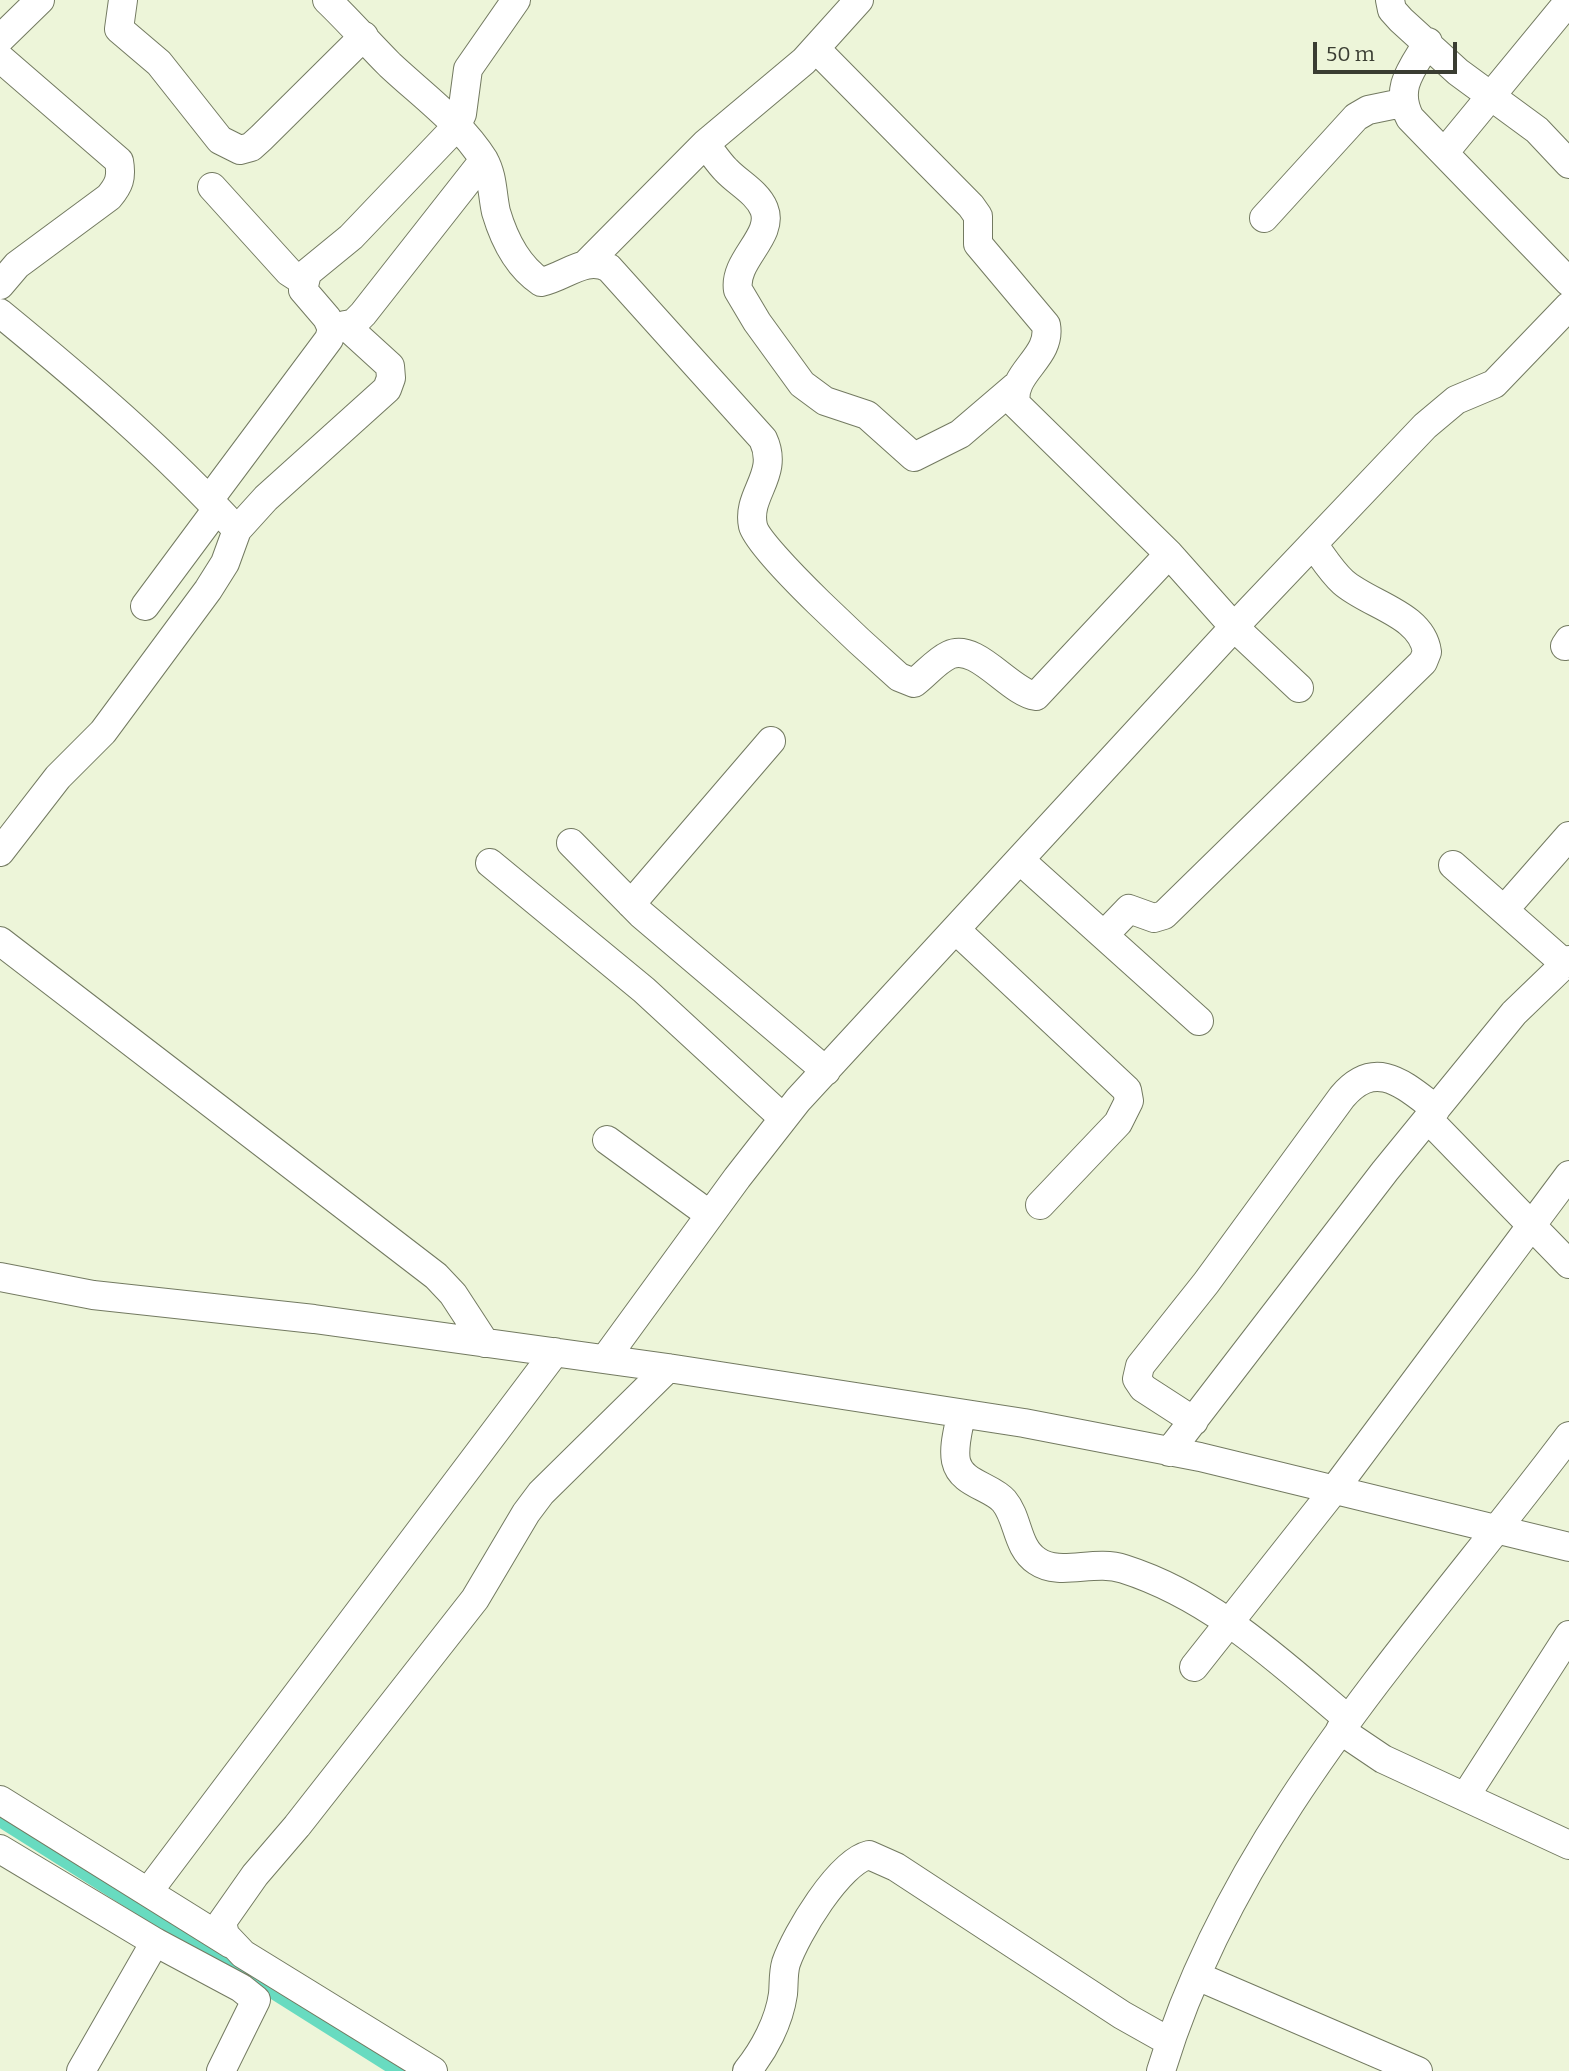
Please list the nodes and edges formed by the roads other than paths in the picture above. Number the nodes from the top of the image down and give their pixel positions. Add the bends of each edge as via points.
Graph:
1 (40, 0) edge
2 (123, 0) edge
3 (327, 0) edge
4 (516, 0) edge
5 (859, 0) edge
6 (1390, 0) edge
7 (1569, 1) edge
8 (364, 36) junction
9 (0, 39) edge
10 (1428, 42) junction
11 (816, 49) junction
12 (0, 58) edge
13 (1490, 95) junction
14 (1402, 103) junction
15 (456, 127) junction
16 (705, 144) junction
17 (1444, 153) junction
18 (484, 160) junction
19 (1569, 164) edge
20 (212, 187) dead end
21 (1264, 218) dead end
22 (587, 263) junction
23 (303, 281) junction
24 (1569, 282) edge
25 (0, 285) edge
26 (1569, 306) edge
27 (0, 313) edge
28 (338, 327) junction
29 (1015, 387) junction
30 (213, 504) junction
31 (237, 530) junction
32 (1313, 544) junction
33 (1169, 554) junction
34 (145, 606) dead end
35 (1234, 627) junction
36 (1299, 688) dead end
37 (771, 741) dead end
38 (1569, 836) edge
39 (571, 843) dead end
40 (0, 852) edge
41 (1021, 861) junction
42 (491, 863) dead end
43 (1453, 865) dead end
44 (631, 904) junction
45 (1504, 910) junction
46 (957, 931) junction
47 (1104, 935) junction
48 (0, 941) edge
49 (1567, 962) edge
50 (1199, 1021) dead end
51 (825, 1071) junction
52 (1432, 1114) junction
53 (783, 1118) junction
54 (607, 1140) dead end
55 (1569, 1175) edge
56 (1040, 1205) dead end
57 (710, 1215) junction
58 (1531, 1226) junction
59 (1569, 1264) edge
60 (0, 1277) edge
61 (485, 1343) junction
62 (555, 1352) junction
63 (605, 1359) junction
64 (668, 1368) junction
65 (961, 1414) junction
66 (1194, 1421) junction
67 (1569, 1436) edge
68 (1169, 1452) junction
69 (1334, 1490) junction
70 (1497, 1531) junction
71 (1569, 1547) edge
72 (1228, 1622) junction
73 (1568, 1637) edge
74 (1194, 1667) dead end
75 (1344, 1725) junction
76 (1465, 1797) junction
77 (0, 1800) edge
78 (1569, 1845) edge
79 (0, 1849) edge
80 (148, 1892) junction
81 (155, 1942) junction
82 (231, 1944) junction
83 (273, 1972) junction
84 (1197, 1976) junction
85 (256, 2000) junction
86 (1170, 2042) junction
87 (81, 2071) edge
88 (221, 2071) edge
89 (433, 2071) edge
90 (747, 2071) edge
91 (1161, 2071) edge
92 (1418, 2071) edge

1 - 9 street
2 - 8 street via 119,29 159,63 220,140 240,150 261,138
3 - 8 street
4 - 15 street via 468,69 463,114
5 - 11 street
6 - 10 street via 1401,20
7 - 13 street
8 - 15 street
10 - 13 street
10 - 14 street via 1403,89
11 - 16 street
11 - 29 street via 971,206 978,216 978,244 1046,325 1044,347
12 - 25 street via 119,161 121,173 119,185 109,197 17,265
13 - 17 street
13 - 19 street via 1537,130
14 - 17 street via 1410,118
14 - 21 street via 1356,117
15 - 18 street
15 - 23 street
16 - 22 street
16 - 29 street via 765,210 766,222 741,267 738,289 786,365 811,391 825,401 867,415 914,457 960,434
17 - 24 street
18 - 22 street via 508,243 531,275 541,282
18 - 28 street via 373,303 354,323
20 - 23 street via 289,272
22 - 33 street via 609,268 763,439 770,458 753,514 759,538 899,677 915,682 949,654 960,652 976,657 1025,694 1036,696
23 - 28 street via 303,290
26 - 32 street via 1494,384 1456,400 1434,417
27 - 30 street via 69,369
28 - 30 street via 224,477
28 - 31 street via 390,366 387,388 265,498
29 - 33 street via 1016,404 1026,415
30 - 31 street
30 - 34 street
31 - 40 street via 225,563 208,590 103,732 58,777
32 - 35 street
32 - 47 street via 1342,582 1420,633 1427,652 1423,662 1164,915 1154,918 1129,909
33 - 35 street
35 - 36 street
35 - 41 street
37 - 44 street
38 - 45 street
39 - 44 street
41 - 46 street
41 - 47 street
42 - 53 street via 645,990
43 - 45 street
44 - 51 street
45 - 49 street
46 - 51 street
46 - 56 street via 1127,1090 1129,1101 1118,1123
47 - 50 street
48 - 61 street via 436,1276
49 - 52 street via 1514,1013
51 - 53 street
52 - 58 street
52 - 66 street
52 - 66 street via 1399,1083 1377,1076 1365,1077 1342,1097 1140,1366 1137,1379 1143,1388
53 - 57 street
54 - 57 street
55 - 58 street
57 - 63 street
58 - 59 street
58 - 69 street
60 - 61 street via 93,1295
61 - 62 street
62 - 63 street
62 - 80 street
63 - 64 street
64 - 65 street
64 - 82 street via 541,1493 475,1599 228,1910 222,1922
65 - 68 street
65 - 72 street via 956,1461 961,1471 1004,1502 1023,1546 1035,1560 1049,1568 1091,1564 1124,1569 1171,1589
66 - 68 street
67 - 70 street
68 - 69 street
69 - 70 street
69 - 72 street
70 - 71 street
70 - 75 street
72 - 74 street
72 - 75 street via 1279,1660
73 - 76 street
75 - 76 street via 1383,1759
75 - 84 street via 1247,1873
76 - 78 street
77 - 80 street
79 - 81 street
80 - 82 street
81 - 85 street
81 - 87 street
82 - 83 street
83 - 85 street
83 - 89 street
84 - 86 street
84 - 92 street
85 - 88 street
86 - 90 street via 869,1854 835,1881 793,1949 776,2020
86 - 91 street

